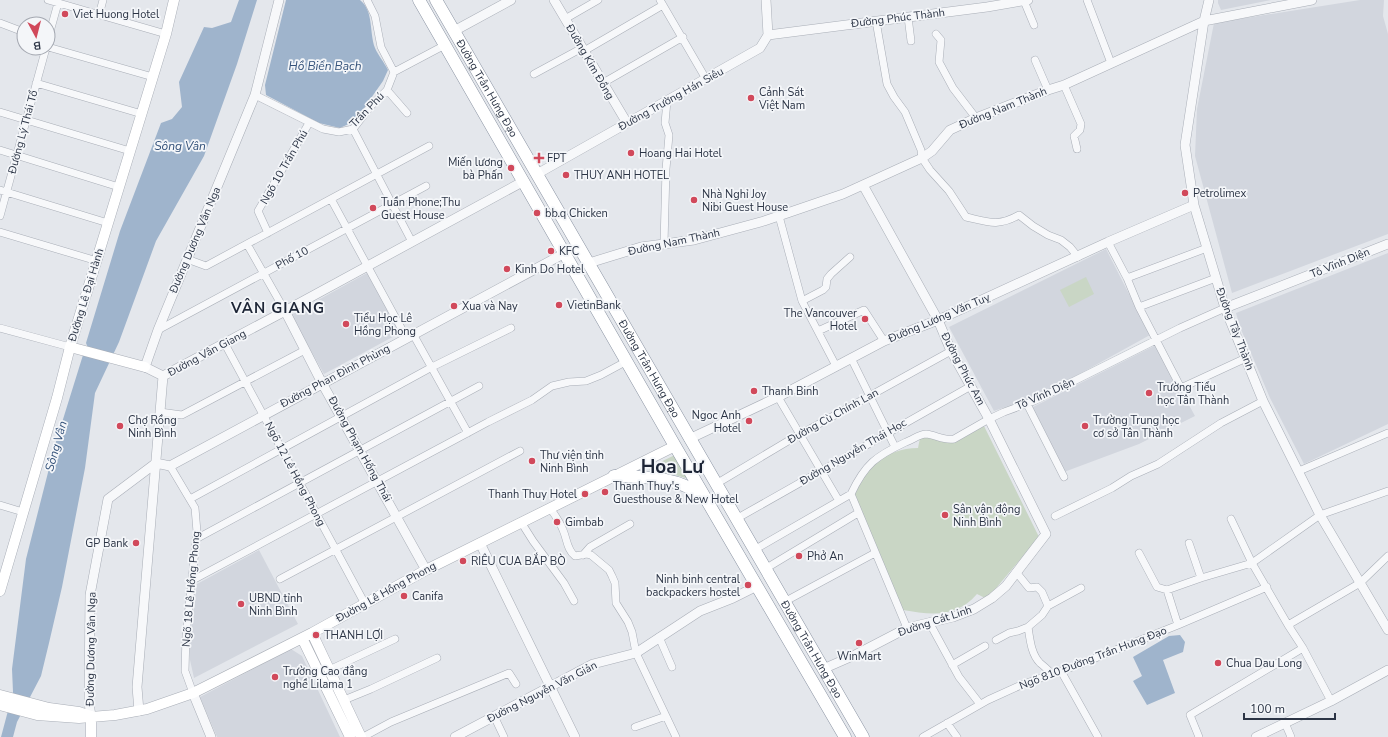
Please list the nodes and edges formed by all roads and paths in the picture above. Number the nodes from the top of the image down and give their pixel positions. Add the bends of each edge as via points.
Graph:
1 (48, 0) edge
2 (103, 0) edge
3 (174, 0) edge
4 (279, 0) edge
5 (366, 0) edge
6 (419, 0) edge
7 (436, 0) edge
8 (511, 0) edge
9 (554, 0) edge
10 (598, 0) edge
11 (766, 0) edge
12 (1026, 0) edge
13 (1087, 0) edge
14 (1209, 0) edge
15 (1312, 0) edge
16 (58, 3) junction
17 (662, 3) edge
18 (987, 4) edge
19 (99, 15) junction
20 (54, 16) edge
21 (908, 17) junction
22 (565, 19) junction
23 (876, 21) junction
24 (1204, 21) junction
25 (0, 23) edge
26 (1034, 25) dead end
27 (16, 29) edge
28 (454, 31) junction
29 (166, 34) junction
30 (936, 34) dead end
31 (768, 35) junction
32 (683, 37) junction
33 (911, 41) dead end
34 (443, 42) junction
35 (583, 49) junction
36 (56, 50) edge
37 (44, 56) edge
38 (1035, 60) dead end
39 (1111, 63) junction
40 (394, 72) junction
41 (534, 74) dead end
42 (153, 77) junction
43 (706, 79) junction
44 (36, 83) junction
45 (603, 83) junction
46 (1064, 85) junction
47 (387, 90) junction
48 (1048, 90) junction
49 (255, 95) junction
50 (667, 101) junction
51 (0, 112) edge
52 (407, 113) dead end
53 (142, 114) junction
54 (976, 118) junction
55 (26, 120) junction
56 (309, 122) junction
57 (627, 123) junction
58 (352, 129) junction
59 (429, 146) dead end
60 (1077, 148) dead end
61 (0, 150) edge
62 (130, 151) junction
63 (17, 155) junction
64 (922, 158) junction
65 (537, 174) junction
66 (376, 175) junction
67 (524, 181) junction
68 (863, 185) junction
69 (426, 186) dead end
70 (119, 187) junction
71 (3, 191) edge
72 (331, 199) junction
73 (391, 205) junction
74 (1194, 205) junction
75 (0, 216) edge
76 (779, 216) junction
77 (108, 223) junction
78 (348, 228) junction
79 (0, 232) edge
80 (268, 233) junction
81 (412, 242) junction
82 (1108, 242) junction
83 (247, 244) junction
84 (664, 244) junction
85 (1388, 244) edge
86 (1207, 248) junction
87 (565, 253) junction
88 (1078, 256) junction
89 (850, 257) dead end
90 (187, 259) junction
91 (97, 261) junction
92 (589, 263) junction
93 (368, 266) junction
94 (263, 273) junction
95 (1127, 278) junction
96 (1216, 278) junction
97 (802, 301) junction
98 (1138, 307) junction
99 (1225, 308) junction
100 (285, 311) junction
101 (938, 320) junction
102 (0, 328) edge
103 (511, 328) dead end
104 (158, 330) junction
105 (818, 331) junction
106 (410, 336) junction
107 (884, 341) junction
108 (1156, 341) junction
109 (225, 344) junction
110 (70, 347) junction
111 (305, 350) junction
112 (951, 351) junction
113 (851, 358) junction
114 (1246, 358) junction
115 (627, 361) junction
116 (836, 366) junction
117 (145, 367) junction
118 (432, 367) junction
119 (163, 376) junction
120 (245, 382) junction
121 (322, 383) junction
122 (479, 386) dead end
123 (971, 386) junction
124 (870, 396) junction
125 (778, 397) junction
126 (450, 401) junction
127 (1263, 401) junction
128 (1027, 404) junction
129 (160, 412) junction
130 (263, 415) junction
131 (342, 416) junction
132 (989, 419) junction
133 (888, 432) junction
134 (468, 433) junction
135 (1388, 433) edge
136 (800, 434) junction
137 (689, 439) junction
138 (675, 446) junction
139 (895, 447) junction
140 (281, 448) junction
141 (361, 450) junction
142 (520, 451) dead end
143 (156, 463) junction
144 (170, 466) junction
145 (821, 470) junction
146 (1299, 470) junction
147 (614, 476) junction
148 (1064, 477) dead end
149 (378, 482) junction
150 (300, 483) junction
151 (716, 484) junction
152 (1388, 491) edge
153 (851, 494) junction
154 (190, 499) junction
155 (708, 501) junction
156 (839, 501) junction
157 (0, 505) edge
158 (550, 508) junction
159 (23, 512) junction
160 (858, 513) junction
161 (317, 515) junction
162 (1320, 515) junction
163 (397, 516) junction
164 (1055, 516) dead end
165 (736, 519) junction
166 (1231, 519) dead end
167 (521, 522) junction
168 (630, 524) dead end
169 (1046, 534) joint
170 (196, 539) junction
171 (480, 543) junction
172 (1189, 543) dead end
173 (335, 550) junction
174 (754, 550) junction
175 (874, 553) junction
176 (1140, 553) dead end
177 (583, 555) junction
178 (1388, 556) edge
179 (1252, 563) junction
180 (765, 569) junction
181 (426, 570) junction
182 (1016, 572) junction
183 (1201, 578) junction
184 (280, 579) dead end
185 (192, 582) junction
186 (1360, 583) junction
187 (757, 586) junction
188 (1267, 587) junction
189 (1080, 588) dead end
190 (1167, 590) junction
191 (0, 591) edge
192 (574, 601) dead end
193 (784, 602) junction
194 (365, 604) junction
195 (1048, 606) junction
196 (929, 622) junction
197 (1178, 625) junction
198 (1288, 625) junction
199 (1028, 627) junction
200 (907, 628) junction
201 (1388, 630) edge
202 (312, 633) junction
203 (659, 637) junction
204 (302, 638) junction
205 (395, 639) dead end
206 (996, 640) dead end
207 (986, 646) dead end
208 (1304, 648) junction
209 (636, 653) junction
210 (437, 658) dead end
211 (952, 665) junction
212 (672, 667) dead end
213 (823, 669) junction
214 (329, 670) junction
215 (1388, 670) edge
216 (1061, 671) junction
217 (1052, 674) junction
218 (516, 684) dead end
219 (550, 686) junction
220 (193, 693) junction
221 (0, 695) edge
222 (344, 700) junction
223 (1331, 701) junction
224 (0, 704) edge
225 (980, 704) junction
226 (38, 710) junction
227 (139, 710) junction
228 (90, 716) junction
229 (494, 716) junction
230 (666, 716) junction
231 (947, 723) junction
232 (1285, 723) junction
233 (635, 727) dead end
234 (841, 736) edge
235 (91, 737) edge
236 (211, 737) edge
237 (350, 737) edge
238 (362, 737) edge
239 (454, 737) edge
240 (504, 737) edge
241 (575, 737) edge
242 (676, 737) edge
243 (863, 737) edge
244 (923, 737) edge
245 (957, 737) edge
246 (1098, 737) edge
247 (1200, 737) edge
248 (1256, 737) edge
249 (1291, 737) edge

1 - 16 street
2 - 19 street
3 - 29 main road, Đường Lê Đại Hành
4 - 49 street, Đường Dương Vân Nga
5 - 40 street via 375,16 381,47
6 - 34 highway, Đường Trân Hưng Đạo
7 - 28 highway, Đường Trân Hưng Đạo
8 - 28 street
9 - 22 street, Đường Kim Đồng
10 - 22 street
11 - 31 street
12 - 18 street, Đường Phúc Thành
12 - 26 street
13 - 39 street
14 - 24 street, Đường Tây Thành
15 - 24 street, Đường Nam Thành
16 - 19 street
16 - 20 street
17 - 32 street
17 - 35 street
18 - 21 street, Đường Phúc Thành
19 - 29 street
21 - 23 street, Đường Phúc Thành
21 - 33 street
22 - 35 street, Đường Kim Đồng
23 - 31 street, Đường Phúc Thành
23 - 64 street via 887,84 905,112
24 - 39 street, Đường Nam Thành
24 - 74 street, Đường Tây Thành via 1185,145
25 - 27 street
28 - 34 highway
28 - 65 highway, Đường Trân Hưng Đạo
29 - 42 main road, Đường Lê Đại Hành
30 - 54 street via 941,40 939,62 953,88
31 - 43 street, Đường Trường Hán Siêu via 760,48
32 - 43 street
32 - 45 street
34 - 40 street
34 - 67 highway, Đường Trân Hưng Đạo
35 - 41 street
35 - 45 street, Đường Kim Đồng
36 - 42 street
37 - 44 street, Đường Lý Thái Tổ
38 - 48 street
39 - 46 street, Đường Nam Thành
40 - 47 street, Trần Phú
42 - 53 main road, Đường Lê Đại Hành
43 - 50 street, Đường Trường Hán Siêu
44 - 53 street
44 - 55 street, Đường Lý Thái Tổ
45 - 57 street, Đường Kim Đồng
46 - 48 street, Đường Nam Thành
46 - 60 street via 1081,124 1080,130 1074,136
47 - 52 street
47 - 58 street, Trần Phú
48 - 54 street, Đường Nam Thành
49 - 56 street, Trần Phú
49 - 90 street, Đường Dương Vân Nga
50 - 57 street, Đường Trường Hán Siêu
50 - 84 street via 665,123 669,135
51 - 55 street
53 - 62 main road, Đường Lê Đại Hành
54 - 64 street, Đường Nam Thành via 950,130 932,151
55 - 62 street
55 - 63 street, Đường Lý Thái Tổ
56 - 58 street, Trần Phú via 323,130 339,132
56 - 80 street, Ngõ 10 Trần Phú via 258,211
57 - 65 street, Đường Trường Hán Siêu
58 - 66 street
59 - 66 street
61 - 63 street
62 - 70 main road, Đường Lê Đại Hành
63 - 70 street
63 - 71 street, Đường Lý Thái Tổ
64 - 68 street, Đường Nam Thành
64 - 88 street via 949,191 966,218 994,223 1008,221 1019,215 1048,235 1061,240
65 - 67 highway
65 - 92 highway, Đường Trân Hưng Đạo
66 - 72 street
66 - 73 street
67 - 81 street, Đường Vân Giang
67 - 87 highway, Đường Trân Hưng Đạo
68 - 76 street, Đường Nam Thành
68 - 101 street, Đường Phúc Am
69 - 73 street, Phố 10
70 - 77 main road, Đường Lê Đại Hành
71 - 75 street, Đường Lý Thái Tổ
71 - 77 street
72 - 78 street
72 - 80 street
73 - 78 street, Phố 10
73 - 81 street
74 - 82 street, Đường Lương Văn Tuỵ
74 - 86 street, Đường Tây Thành
76 - 84 street, Đường Nam Thành via 694,240
76 - 97 street
77 - 91 main road, Đường Lê Đại Hành
78 - 93 street
78 - 94 street, Phố 10
79 - 91 street
80 - 83 street
81 - 93 street, Đường Vân Giang
82 - 88 street, Đường Lương Văn Tuỵ
82 - 95 street
83 - 90 street via 206,266
83 - 94 street, Đường Phạm Hống Thái
84 - 92 street, Đường Nam Thành via 641,247
85 - 99 street, Tô Vĩnh Diện
86 - 95 street
86 - 96 street, Đường Tây Thành
87 - 106 street, Đường Phan Đình Phùng
87 - 115 highway, Đường Trân Hưng Đạo
88 - 101 street, Đường Lương Văn Tuỵ
89 - 97 street via 830,274 823,290
90 - 104 street, Đường Dương Vân Nga
91 - 110 main road, Đường Lê Đại Hành
92 - 137 highway, Đường Trân Hưng Đạo
93 - 100 street, Đường Vân Giang
93 - 106 street
94 - 100 street, Đường Phạm Hống Thái
94 - 104 street, Phố 10
95 - 98 street
96 - 98 street
96 - 99 street, Đường Tây Thành
97 - 105 street
98 - 108 street
99 - 108 street, Tô Vĩnh Diện
99 - 114 street, Đường Tây Thành
100 - 109 street, Đường Vân Giang
100 - 111 street, Đường Phạm Hống Thái
101 - 107 street, Đường Lương Văn Tuỵ
101 - 112 street, Đường Phúc Am
102 - 110 street
103 - 118 street
104 - 117 street, Đường Dương Vân Nga
105 - 107 street via 864,310
105 - 116 street
106 - 118 street
106 - 121 street, Đường Phan Đình Phùng
107 - 113 street, Đường Lương Văn Tuỵ
108 - 114 street via 1181,388
108 - 128 street, Tô Vĩnh Diện
109 - 119 street, Đường Vân Giang
109 - 120 street, Ngõ 12 Lê Hồng Phong
110 - 117 main road
110 - 159 main road, Đường Lê Đại Hành
111 - 120 street
111 - 121 street, Đường Phạm Hống Thái
112 - 123 street, Đường Phúc Am
112 - 124 street, Đường Cù Chính Lan
113 - 116 street, Đường Lương Văn Tuỵ
113 - 124 street
114 - 127 street, Đường Tây Thành
115 - 134 street via 586,381 552,386 532,400
115 - 138 highway, Đường Trân Hưng Đạo
116 - 125 street, Đường Lương Văn Tuỵ
117 - 119 street
118 - 126 street
118 - 131 street
119 - 129 street, Đường Vân Giang
120 - 129 street via 182,415
120 - 130 street, Ngõ 12 Lê Hồng Phong
121 - 130 street, Đường Phan Đình Phùng
121 - 131 street, Đường Phạm Hống Thái
122 - 126 street
123 - 132 street, Đường Phúc Am
123 - 133 street, Đường Nguyễn Thái Học
124 - 133 street
124 - 136 street, Đường Cù Chính Lan
125 - 136 street
125 - 137 street, Đường Lương Văn Tuỵ
126 - 134 street
126 - 141 street
127 - 146 street, Đường Tây Thành
127 - 164 street via 1210,430 1158,464
128 - 132 street, Tô Vĩnh Diện
128 - 148 street
129 - 143 street, Đường Vân Giang
130 - 140 street, Ngõ 12 Lê Hồng Phong
130 - 144 street, Đường Phan Đình Phùng
131 - 140 street
131 - 141 street, Đường Phạm Hống Thái
132 - 139 street, Tô Vĩnh Diện via 954,439 925,434
132 - 169 street, Đường Phúc Am
133 - 139 street
133 - 145 street, Đường Nguyễn Thái Học
134 - 149 street
135 - 146 street
136 - 145 street
136 - 151 street, Đường Cù Chính Lan
137 - 138 highway
137 - 151 highway, Đường Trân Hưng Đạo
138 - 147 main road, Đuờng Lê Hồng Phong
138 - 155 highway, Đường Trân Hưng Đạo
139 - 153 street, Tô Vĩnh Diện via 875,459 861,473
140 - 150 street, Ngõ 12 Lê Hồng Phong
140 - 154 street
141 - 149 street, Đường Phạm Hống Thái
141 - 150 street
142 - 163 street
143 - 144 street
143 - 227 street, Đường Vân Giang via 137,687
143 - 228 street, Đường Dương Vân Nga via 108,499 90,595
144 - 154 street, Ngõ 18 Lê Hồng Phong
145 - 156 street
145 - 165 street, Đường Nguyễn Thái Học
146 - 162 street, Đường Tây Thành
147 - 155 highway via 677,482 693,489
147 - 158 main road, Đuờng Lê Hồng Phong
149 - 161 street
149 - 163 street, Đường Phạm Hống Thái
150 - 161 street, Ngõ 12 Lê Hồng Phong
150 - 170 street
151 - 165 highway, Đường Trân Hưng Đạo
152 - 162 street
153 - 156 street
153 - 160 street
154 - 170 street, Ngõ 18 Lê Hồng Phong via 195,508
155 - 187 highway, Đường Trân Hưng Đạo
156 - 174 street
157 - 159 street
158 - 167 main road, Đuờng Lê Hồng Phong
158 - 177 street via 564,531 572,554
159 - 191 main road, Đường Lê Đại Hành
160 - 175 street
160 - 180 street
161 - 173 street, Ngõ 12 Lê Hồng Phong
161 - 185 street
162 - 179 street
162 - 186 street, Đường Tây Thành
163 - 173 street
163 - 181 street, Đường Phạm Hống Thái
165 - 174 highway, Đường Trân Hưng Đạo
166 - 179 street
167 - 171 main road, Đuờng Lê Hồng Phong
167 - 192 street
168 - 177 street via 590,547
169 - 182 street, Đường Cát Linh
170 - 185 street, Ngõ 18 Lê Hồng Phong
171 - 181 main road, Đuờng Lê Hồng Phong
171 - 219 street
172 - 183 street
173 - 184 street
173 - 194 street, Ngõ 12 Lê Hồng Phong
174 - 180 highway, Đường Trân Hưng Đạo
175 - 193 street
175 - 200 street
176 - 190 street via 1157,587
177 - 209 street via 591,554 609,570 616,583 616,603 632,632
178 - 186 street
179 - 183 street
179 - 188 street
180 - 193 highway, Đường Trân Hưng Đạo
181 - 194 main road, Đuờng Lê Hồng Phong
182 - 195 street via 1029,588 1037,587 1042,592
182 - 196 street, Đường Cát Linh via 1006,586 974,609
183 - 190 street
185 - 220 street, Ngõ 18 Lê Hồng Phong via 185,670
186 - 198 street
186 - 201 street, Đường Tây Thành
187 - 203 street, Đường Nguyễn Văn Giản via 700,611
187 - 234 highway, Đường Trân Hưng Đạo
188 - 197 street, Ngõ 810 Đường Trần Hưng Đạo
188 - 198 street
189 - 195 street
190 - 197 street
193 - 213 highway, Đường Trân Hưng Đạo
194 - 202 main road, Đuờng Lê Hồng Phong
195 - 199 street
196 - 200 street, Đường Cát Linh
196 - 211 street
197 - 216 street, Ngõ 810 Đường Trần Hưng Đạo
198 - 208 street
199 - 206 street
199 - 217 street via 1034,654
200 - 213 street, Đường Cát Linh
202 - 204 main road, Đuờng Lê Hồng Phong
202 - 214 main road
203 - 209 street, Đường Nguyễn Văn Giản
203 - 212 street
204 - 220 main road, Đuờng Lê Hồng Phong
204 - 237 main road
205 - 214 street
207 - 211 street
208 - 223 street
208 - 247 street via 1190,715
209 - 219 street, Đường Nguyễn Văn Giản via 593,664
209 - 230 street
210 - 222 street
211 - 225 street
213 - 243 highway, Đường Trân Hưng Đạo
214 - 222 main road
215 - 223 street
216 - 217 street, Ngõ 810 Đường Trần Hưng Đạo
216 - 246 street
217 - 225 street, Ngõ 810 Đường Trần Hưng Đạo
218 - 238 street via 509,673 391,722
219 - 229 street, Đường Nguyễn Văn Giản
219 - 241 street
220 - 227 main road, Đuờng Lê Hồng Phong
220 - 236 street
221 - 226 main road
222 - 238 main road
223 - 232 street
224 - 226 main road
225 - 231 street, Ngõ 810 Đường Trần Hưng Đạo
226 - 228 main road, Đuờng Lê Hồng Phong via 70,718
227 - 228 main road, Đuờng Lê Hồng Phong via 115,715
228 - 235 main road
229 - 239 street, Đường Nguyễn Văn Giản
229 - 240 street
230 - 233 street
230 - 242 street
231 - 244 street, Ngõ 810 Đường Trần Hưng Đạo
231 - 245 street
232 - 248 street
232 - 249 street

